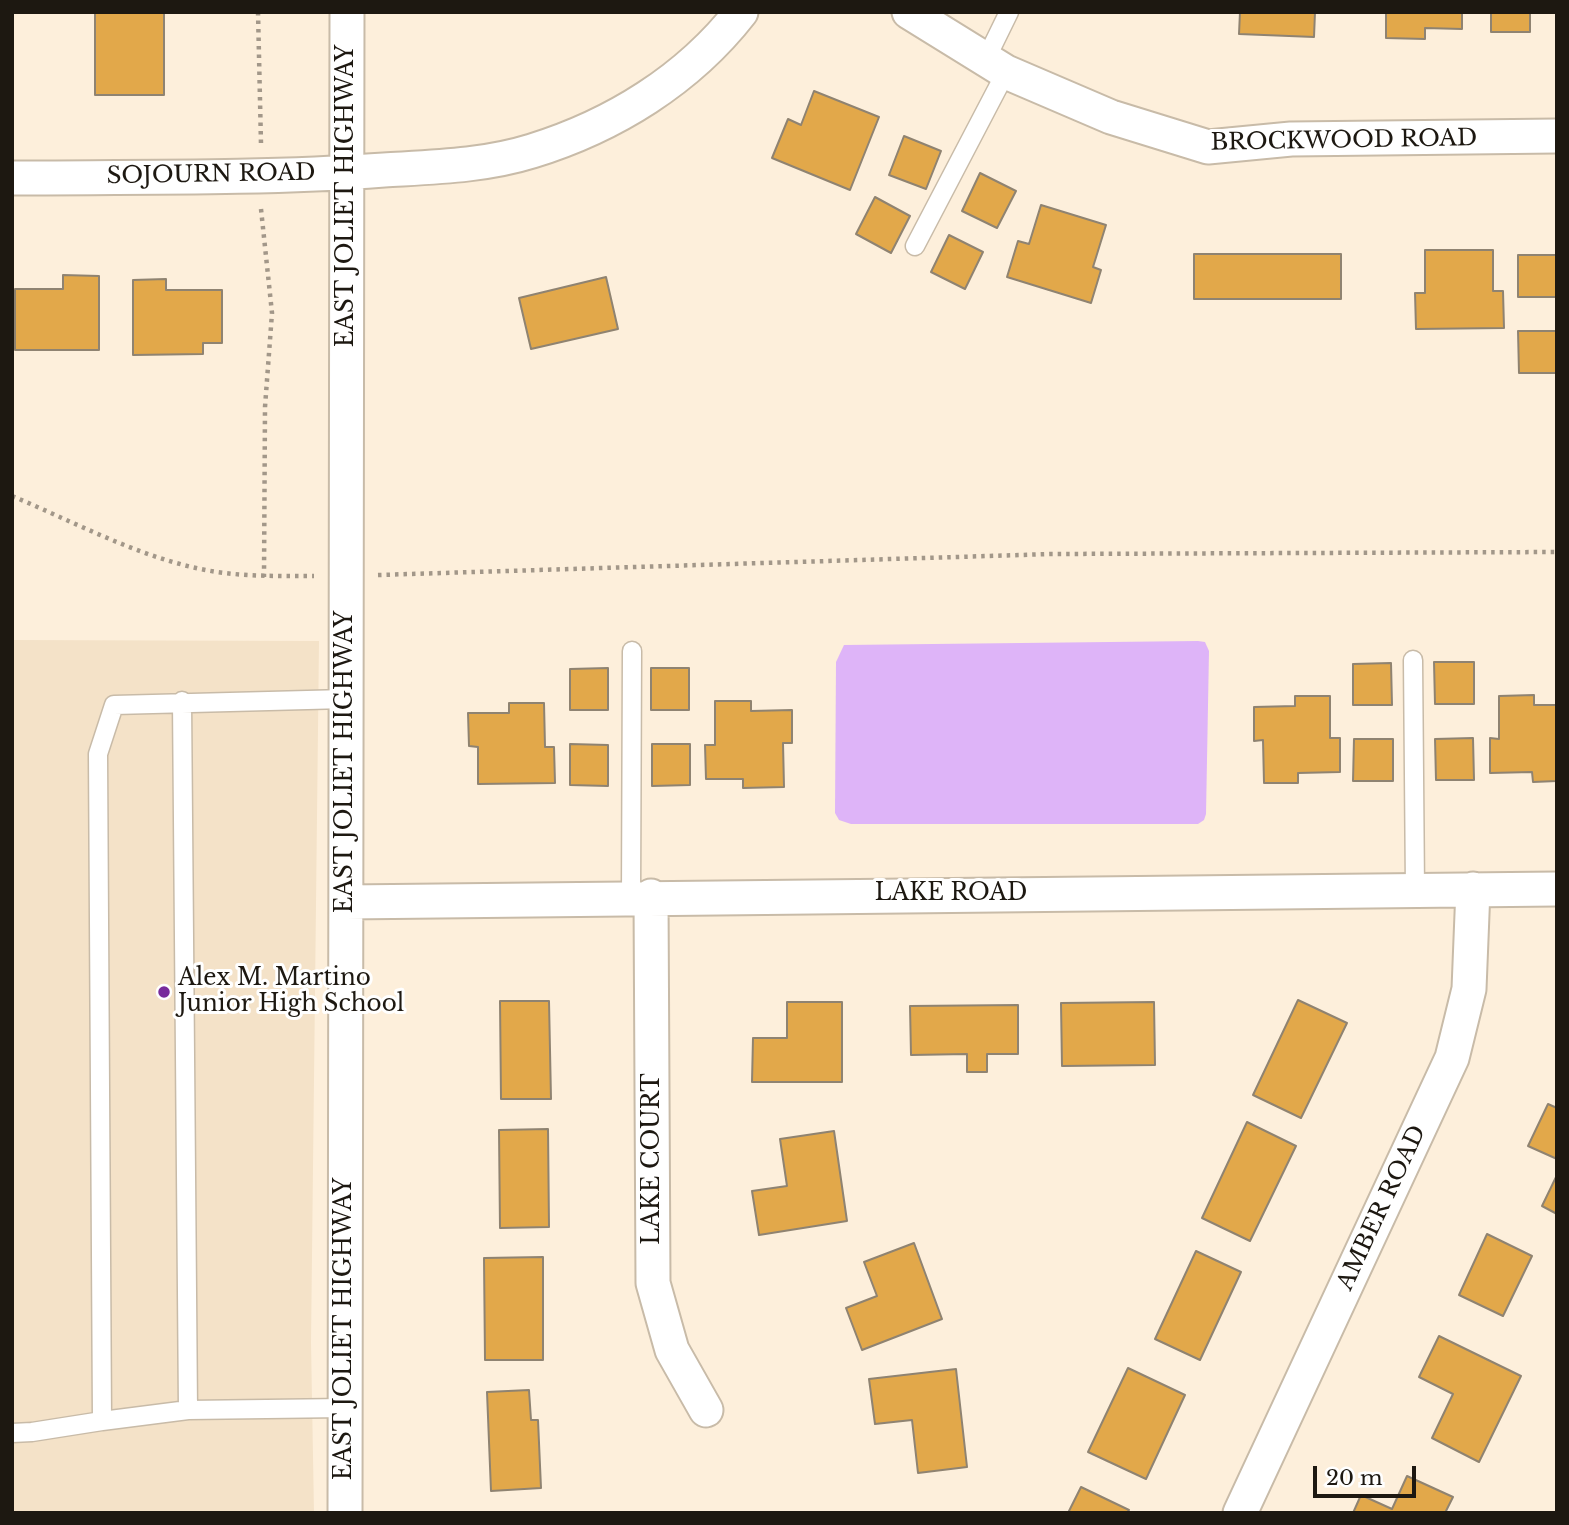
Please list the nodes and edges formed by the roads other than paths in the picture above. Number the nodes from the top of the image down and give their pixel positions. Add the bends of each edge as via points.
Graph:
1 (347, 12) edge
2 (741, 12) edge
3 (909, 12) edge
4 (1009, 12) edge
5 (996, 66) junction
6 (1557, 136) edge
7 (346, 173) junction
8 (12, 178) edge
9 (915, 246) dead end
10 (632, 651) dead end
11 (1413, 660) dead end
12 (346, 699) junction
13 (182, 701) junction
14 (1473, 889) junction
15 (1557, 889) edge
16 (1415, 890) junction
17 (641, 897) junction
18 (346, 902) junction
19 (345, 1408) junction
20 (188, 1410) junction
21 (706, 1410) dead end
22 (102, 1421) junction
23 (12, 1433) edge
24 (345, 1513) edge
25 (1240, 1513) edge

1 - 7 street, EAST JOLIET HIGHWAY
2 - 7 street, SOJOURN ROAD via 680,75 645,99 566,139 483,162
3 - 5 street, BROCKWOOD ROAD
4 - 5 lane
5 - 6 street, BROCKWOOD ROAD via 1111,117 1208,147 1291,139
5 - 9 lane
7 - 8 street, SOJOURN ROAD
7 - 12 street, EAST JOLIET HIGHWAY
10 - 17 lane
11 - 16 lane
12 - 13 lane
12 - 18 street, EAST JOLIET HIGHWAY
13 - 20 lane
13 - 22 lane via 114,705 98,754
14 - 15 street, LAKE ROAD
14 - 16 street, LAKE ROAD
14 - 25 street, AMBER ROAD via 1469,989 1452,1058
16 - 17 street, LAKE ROAD
17 - 18 street, LAKE ROAD
17 - 21 street, LAKE COURT via 653,1283 672,1350
18 - 19 street, EAST JOLIET HIGHWAY
19 - 20 lane
19 - 24 street, EAST JOLIET HIGHWAY
20 - 22 lane
22 - 23 lane

